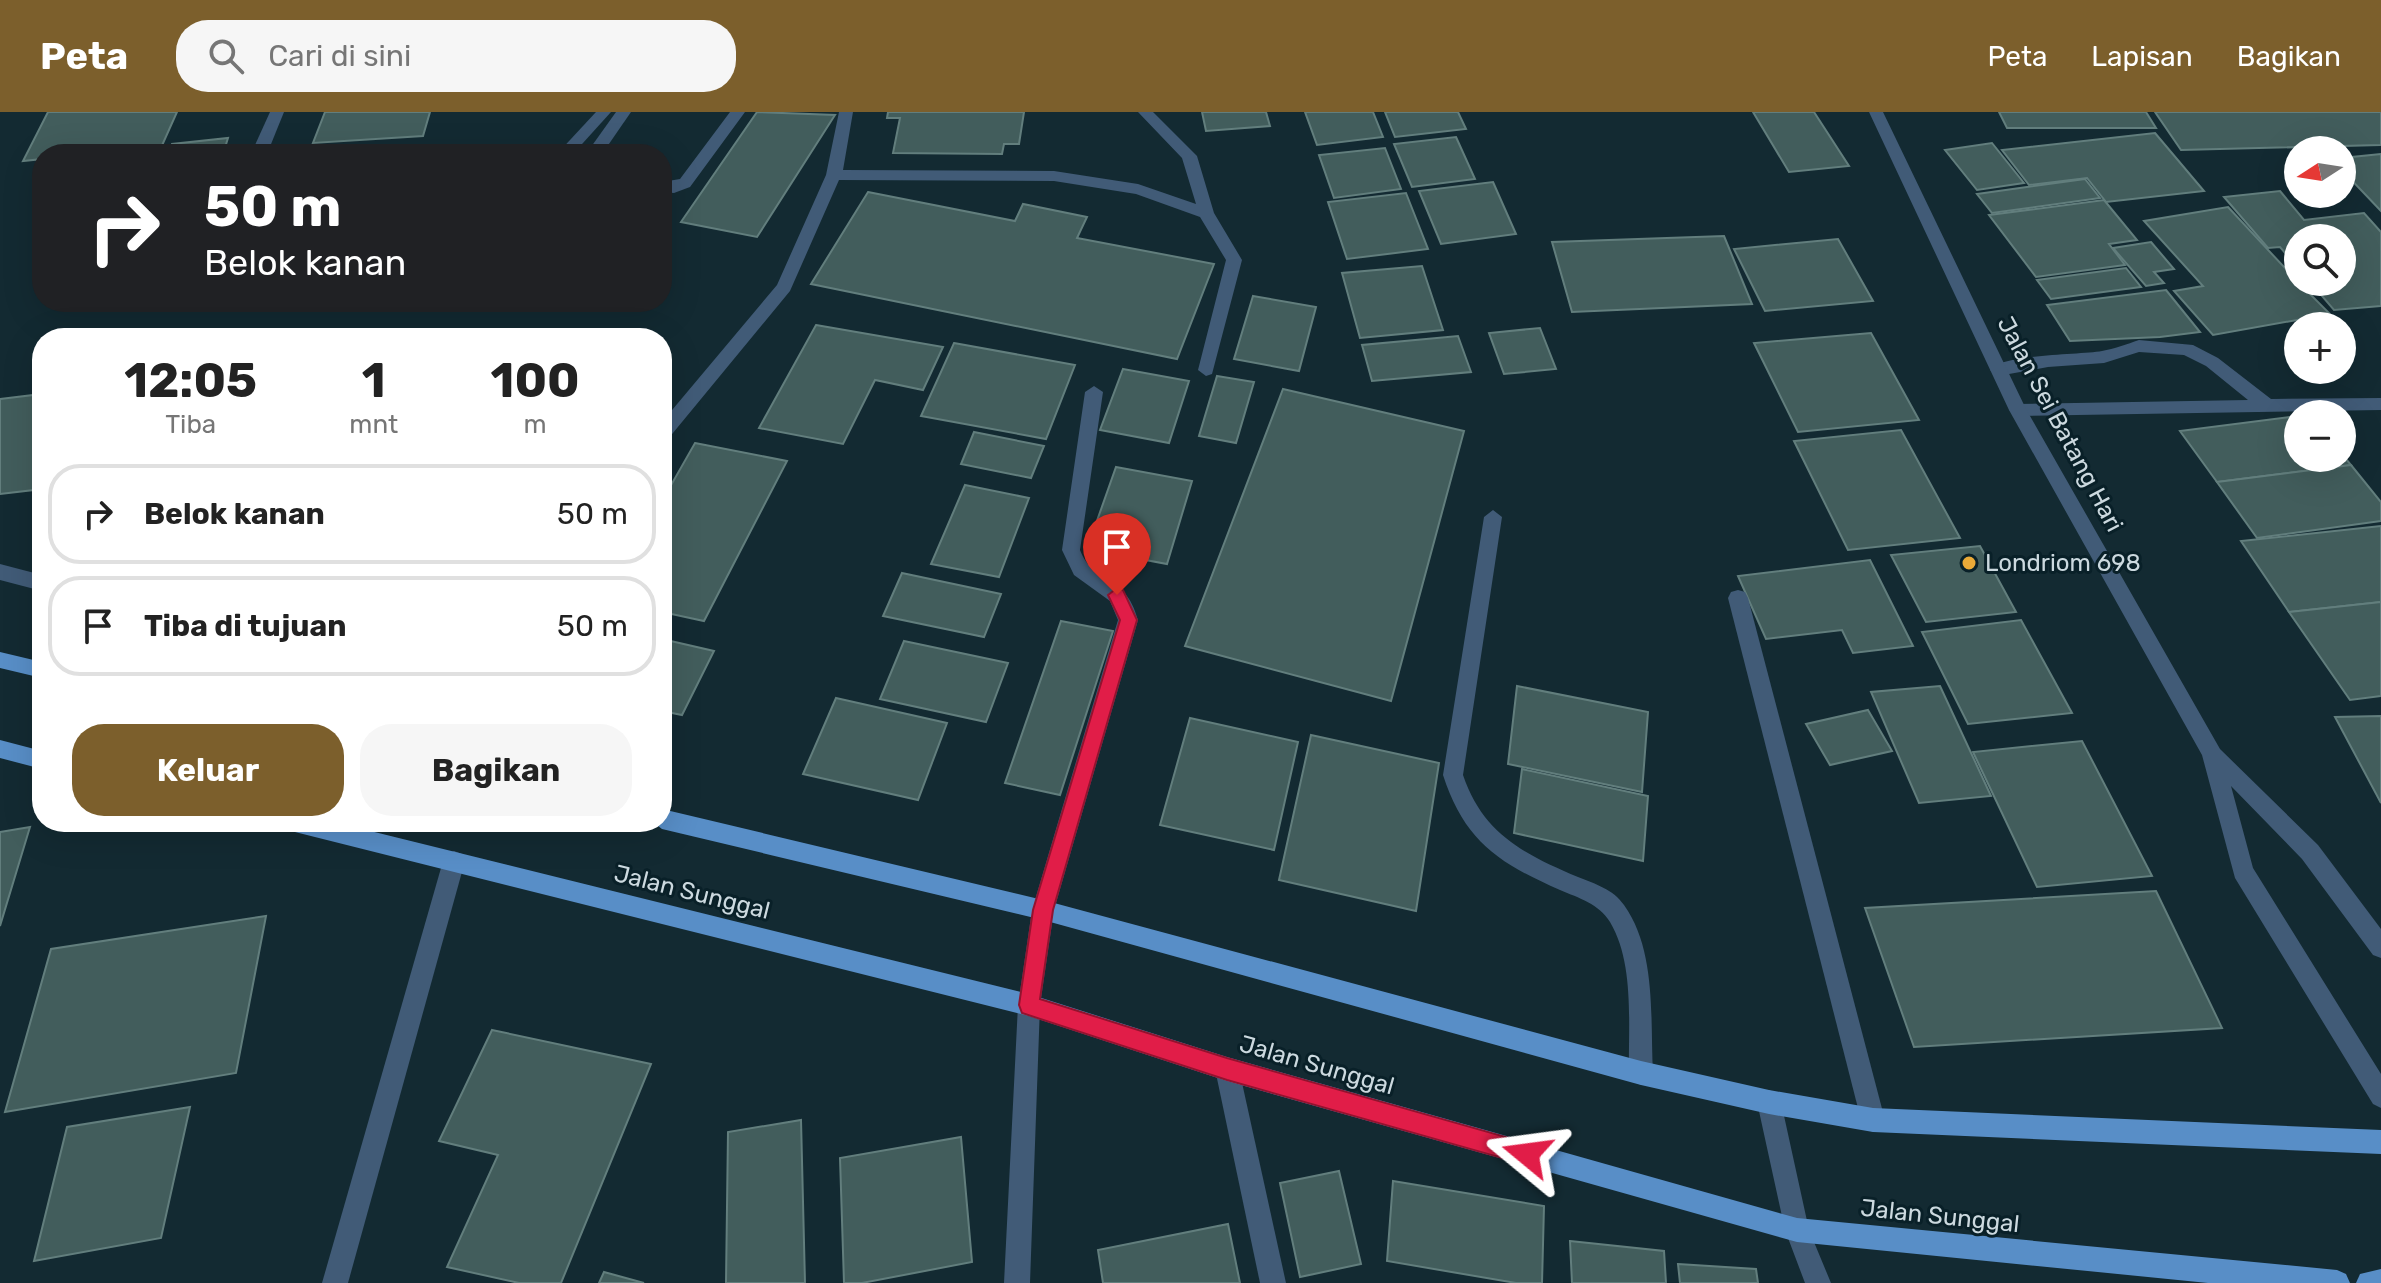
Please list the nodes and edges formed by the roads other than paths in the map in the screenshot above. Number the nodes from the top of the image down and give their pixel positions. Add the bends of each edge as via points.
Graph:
1 (277, 112) edge
2 (604, 112) edge
3 (624, 112) edge
4 (738, 112) edge
5 (846, 112) edge
6 (1145, 112) edge
7 (1876, 112) edge
8 (263, 144) edge
9 (574, 144) edge
10 (601, 144) edge
11 (834, 175) junction
12 (672, 188) edge
13 (1206, 213) junction
14 (1206, 370) dead end
15 (1998, 370) junction
16 (1094, 392) dead end
17 (2381, 404) edge
18 (2267, 406) junction
19 (2018, 410) junction
20 (672, 422) edge
21 (1493, 517) dead end
22 (0, 572) edge
23 (32, 580) edge
24 (1738, 598) dead end
25 (0, 660) edge
26 (32, 668) edge
27 (0, 749) edge
28 (2212, 753) junction
29 (32, 757) edge
30 (672, 821) edge
31 (336, 832) edge
32 (454, 861) junction
33 (1043, 910) junction
34 (2381, 947) edge
35 (1029, 1005) junction
36 (1227, 1069) junction
37 (1641, 1073) junction
38 (2381, 1096) edge
39 (1769, 1102) junction
40 (1873, 1120) junction
41 (2381, 1142) edge
42 (1797, 1230) junction
43 (2381, 1282) edge
44 (335, 1283) edge
45 (1017, 1283) edge
46 (1273, 1283) edge
47 (1818, 1283) edge
48 (2337, 1283) edge
49 (2369, 1283) edge

1 - 8 street
2 - 9 street
3 - 10 street
4 - 12 street via 685,183
5 - 11 street
6 - 13 street via 1189,156
7 - 15 street, Jalan Sei Batang Hari
11 - 13 street via 1054,176 1138,189
11 - 20 street via 784,287
13 - 14 street via 1234,260
15 - 18 street via 2104,357 2139,346 2187,349
15 - 19 street, Jalan Sei Batang Hari
16 - 33 street via 1071,550 1085,578 1117,595 1128,620
17 - 18 street
18 - 19 street
19 - 28 street, Jalan Sei Batang Hari
21 - 37 street via 1453,775 1458,798 1505,853 1613,905 1636,970
22 - 23 street
24 - 40 street
25 - 26 main road
27 - 29 main road
28 - 34 street, Jalan Sei Batang Hari via 2310,852
28 - 38 street, Jalan Sei Batang Hari via 2243,871
30 - 33 main road
31 - 32 main road, Jalan Sunggal
32 - 35 main road, Jalan Sunggal
32 - 44 street
33 - 35 street
33 - 37 main road
35 - 36 main road, Jalan Sunggal
35 - 45 street
36 - 42 main road, Jalan Sunggal
36 - 46 street
37 - 39 main road
39 - 40 main road
39 - 42 street
40 - 41 main road
42 - 47 street
42 - 48 main road, Jalan Sunggal
43 - 49 main road

